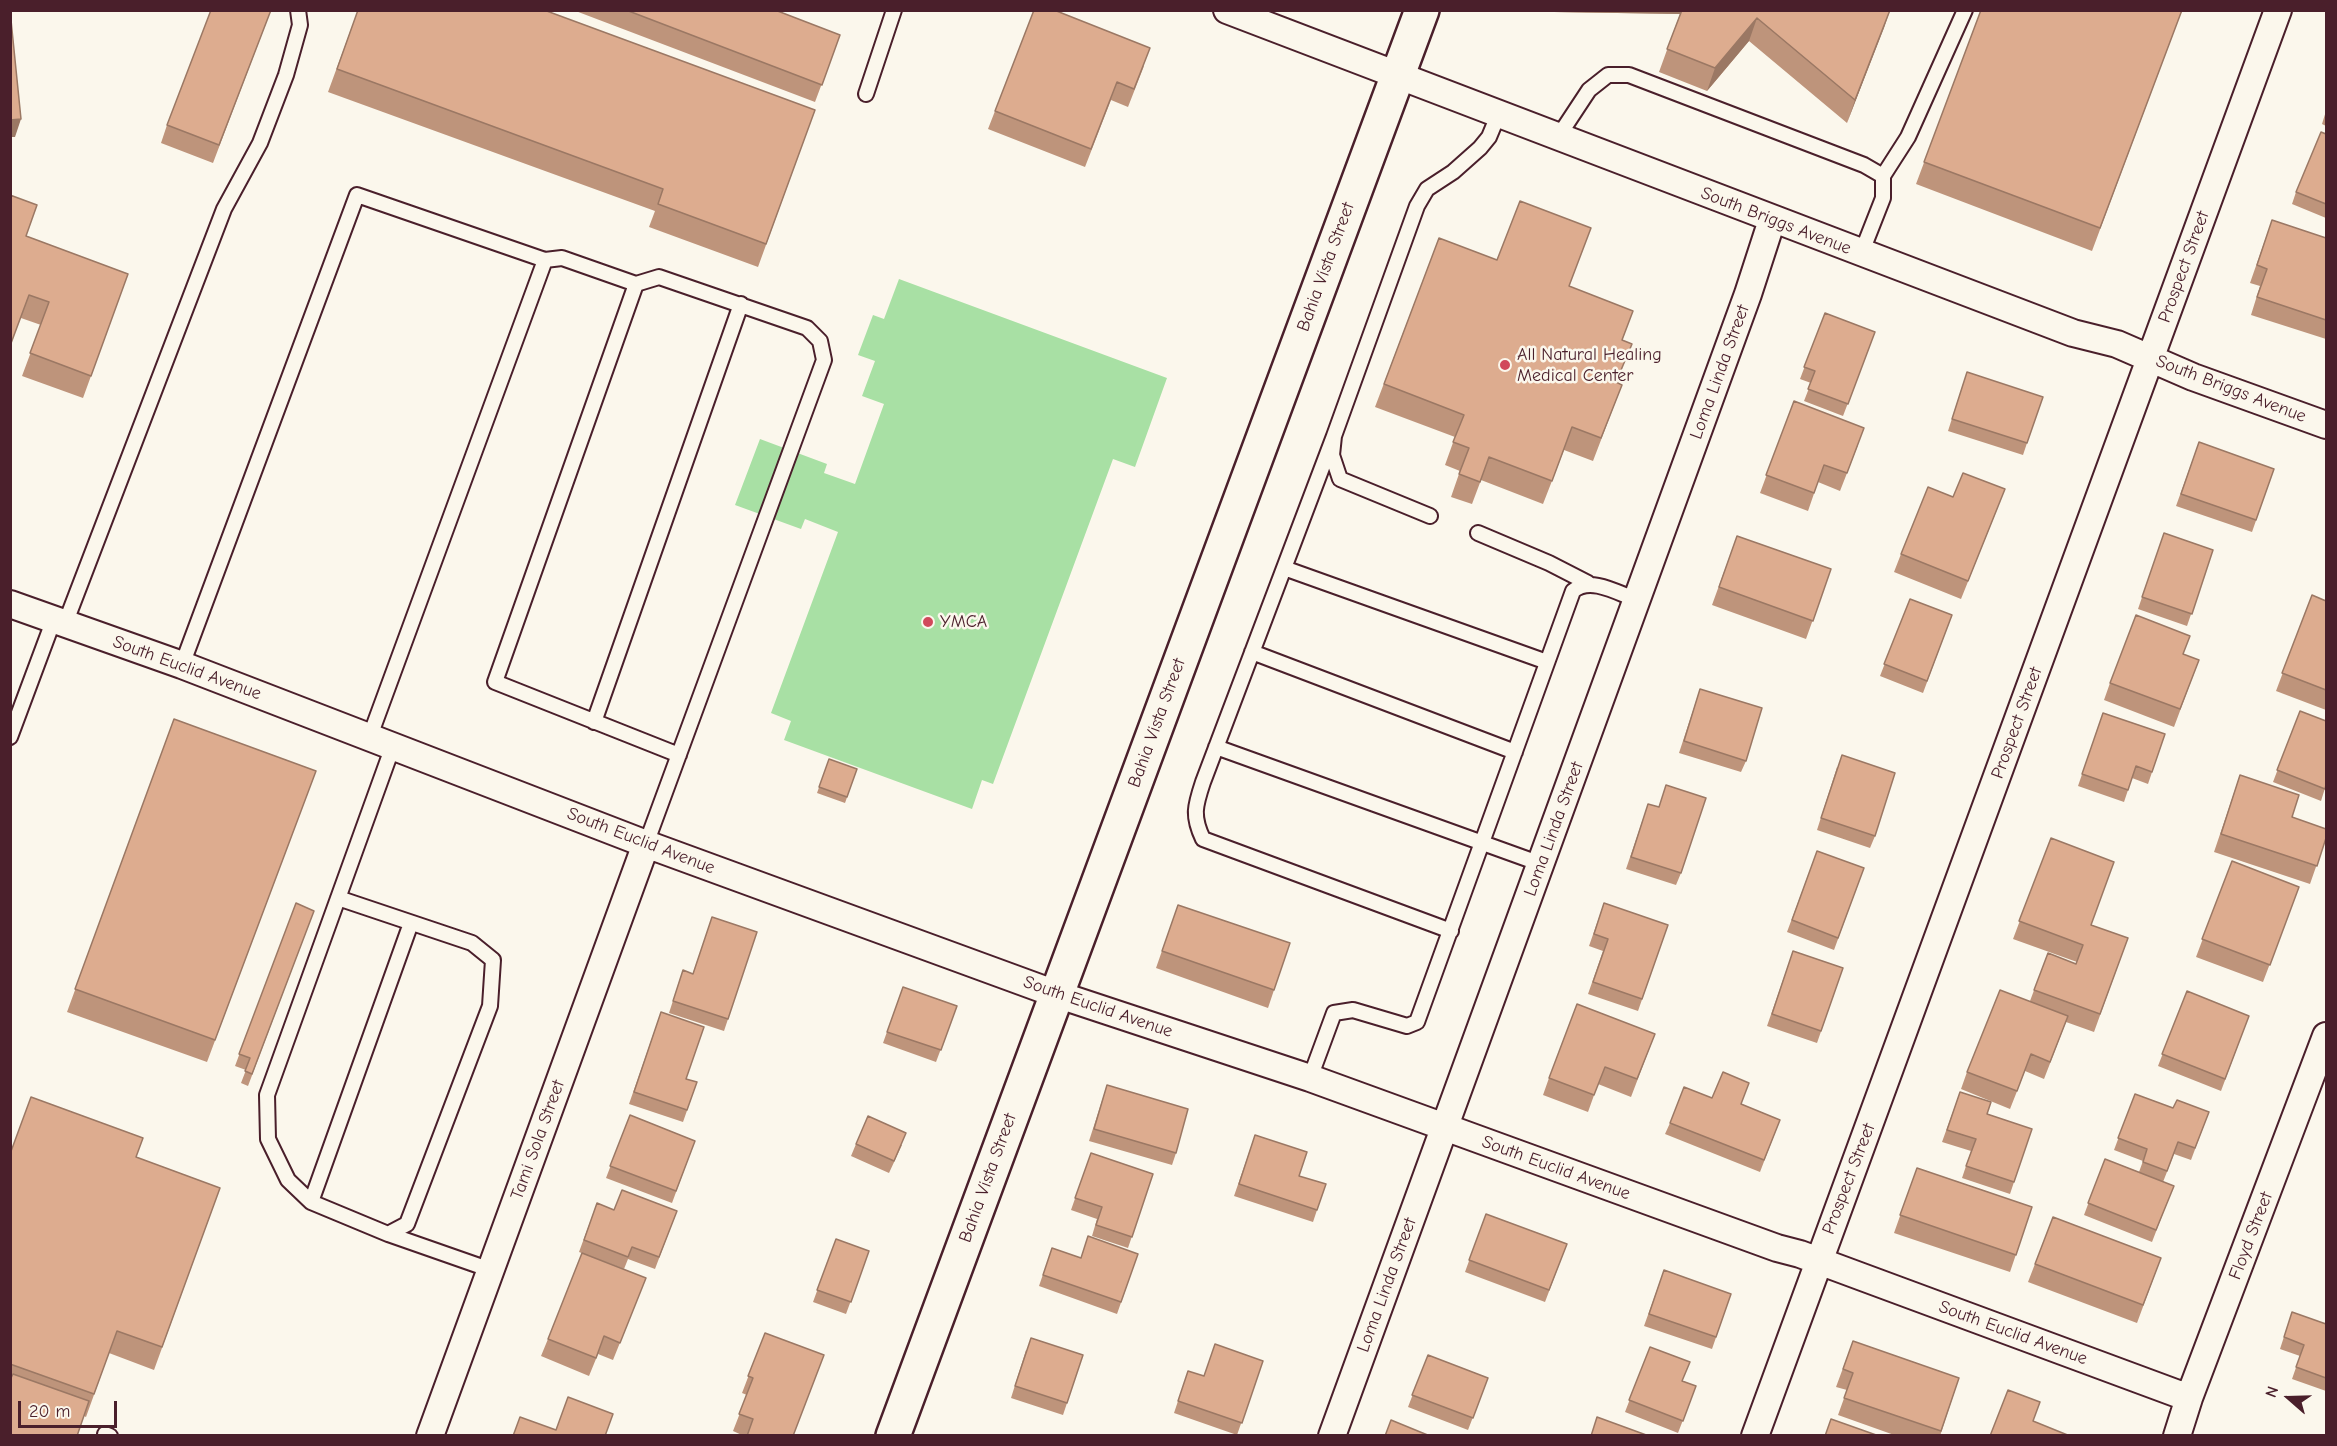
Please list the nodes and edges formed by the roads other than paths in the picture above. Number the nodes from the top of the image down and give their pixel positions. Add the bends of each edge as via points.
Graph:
1 (298, 10) edge
2 (894, 10) edge
3 (1227, 10) edge
4 (1422, 10) edge
5 (1965, 10) edge
6 (2278, 10) edge
7 (1398, 74) junction
8 (866, 94) dead end
9 (1498, 113) junction
10 (1558, 137) junction
11 (1882, 176) junction
12 (1772, 220) junction
13 (1861, 254) junction
14 (545, 260) junction
15 (636, 284) junction
16 (741, 304) junction
17 (2150, 358) junction
18 (2326, 425) edge
19 (1334, 436) junction
20 (1430, 516) dead end
21 (1478, 533) dead end
22 (1284, 568) junction
23 (1588, 583) junction
24 (1636, 600) junction
25 (10, 604) edge
26 (60, 622) junction
27 (1252, 652) junction
28 (1547, 662) junction
29 (182, 665) junction
30 (594, 722) junction
31 (10, 737) edge
32 (381, 741) junction
33 (1216, 747) junction
34 (1515, 752) junction
35 (679, 755) junction
36 (646, 844) junction
37 (1482, 844) junction
38 (1541, 864) junction
39 (338, 898) junction
40 (411, 922) junction
41 (1451, 931) junction
42 (1056, 994) junction
43 (2326, 1036) edge
44 (1310, 1078) junction
45 (1446, 1127) junction
46 (311, 1202) junction
47 (388, 1234) junction
48 (1818, 1261) junction
49 (491, 1270) junction
50 (2189, 1398) junction
51 (430, 1436) edge
52 (893, 1436) edge
53 (1332, 1436) edge
54 (1755, 1436) edge
55 (2177, 1436) edge

1 - 26 lane via 300,25 260,143 224,209
2 - 8 lane
3 - 7 street, South Briggs Avenue
4 - 7 street, Bahia Vista Street
5 - 11 lane via 1908,137
6 - 17 street, Prospect Street
7 - 9 street, South Briggs Avenue
7 - 42 street, Bahia Vista Street
9 - 10 street, South Briggs Avenue
9 - 19 lane via 1480,148 1427,189 1417,206
10 - 11 lane via 1589,90 1608,75 1629,75 1864,165
10 - 12 street, South Briggs Avenue
11 - 13 lane via 1883,198
12 - 13 street, South Briggs Avenue
12 - 24 street, Loma Linda Street
13 - 17 street, South Briggs Avenue
14 - 15 lane via 562,258
14 - 29 lane via 357,195
14 - 32 lane
15 - 16 lane via 659,277
15 - 30 lane via 495,682
16 - 30 lane
16 - 35 lane via 807,328 820,341 824,360
17 - 18 street, South Briggs Avenue
17 - 48 street, Prospect Street
19 - 20 lane via 1332,455 1340,479
19 - 22 lane
21 - 23 lane
22 - 27 lane
22 - 28 lane
23 - 24 lane
23 - 28 lane via 1573,591
24 - 38 street, Loma Linda Street
25 - 26 street, South Euclid Avenue
26 - 29 street, South Euclid Avenue
26 - 31 lane
27 - 33 lane
27 - 34 lane
28 - 34 lane
29 - 32 street, South Euclid Avenue
30 - 35 lane
32 - 36 street, South Euclid Avenue
32 - 39 lane
33 - 37 lane
33 - 41 lane via 1194,809 1203,839
34 - 37 lane
35 - 36 lane
36 - 42 street, South Euclid Avenue
36 - 49 street, Tami Sola Street
37 - 38 lane
37 - 41 lane
38 - 45 street, Loma Linda Street
39 - 40 lane
39 - 46 lane via 267,1095 268,1139 288,1180
40 - 46 lane
40 - 47 lane via 472,943 493,960 490,1006 407,1224
41 - 44 lane via 1417,1022 1407,1026 1353,1010 1334,1013
42 - 44 street, South Euclid Avenue
42 - 52 street, Bahia Vista Street
43 - 50 street, Floyd Street
44 - 45 street, South Euclid Avenue
45 - 48 street, South Euclid Avenue
45 - 53 street, Loma Linda Street
46 - 47 lane
47 - 49 lane
48 - 50 street, South Euclid Avenue
48 - 54 street, Prospect Street
49 - 51 street, Tami Sola Street
50 - 55 street, Floyd Street

